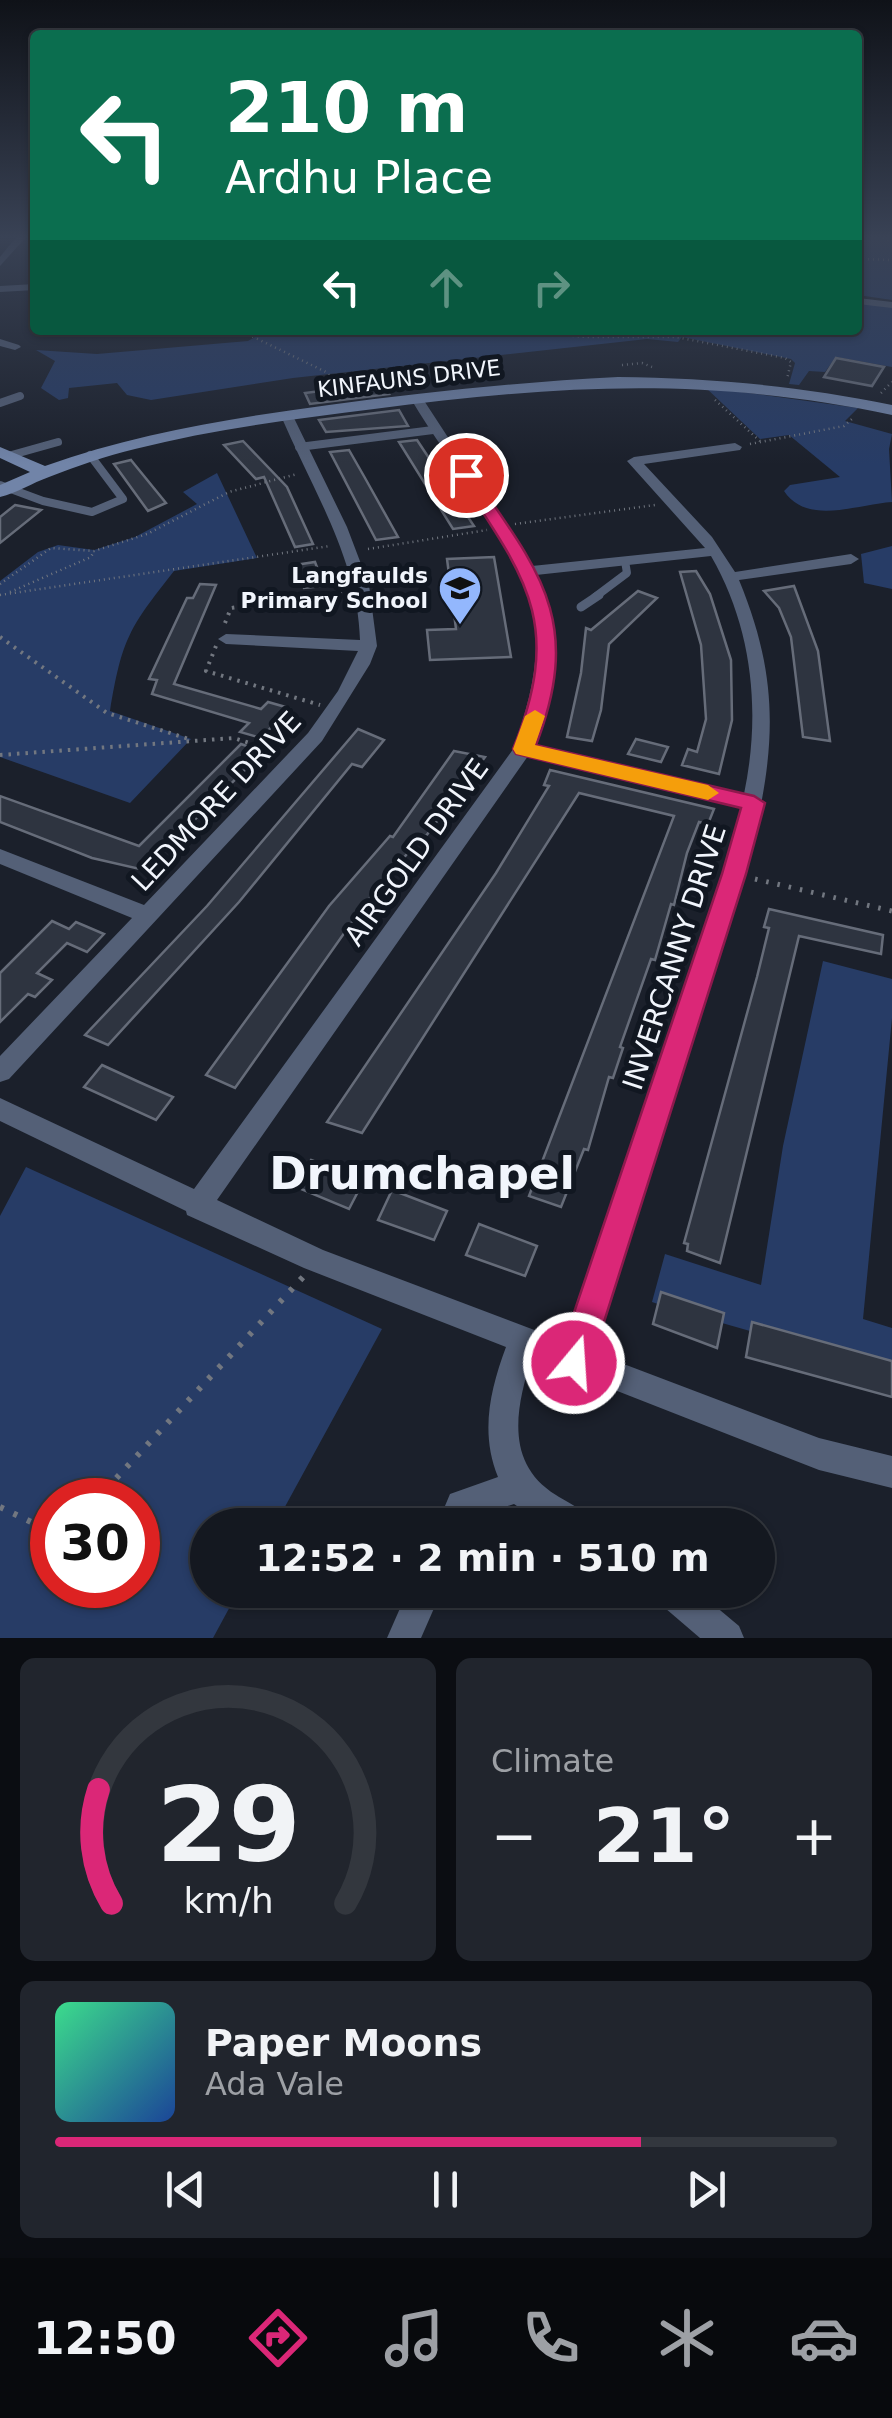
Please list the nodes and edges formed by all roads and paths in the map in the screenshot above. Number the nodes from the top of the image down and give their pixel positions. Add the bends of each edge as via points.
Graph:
1 (246, 335) edge
2 (553, 335) edge
3 (0, 342) edge
4 (15, 348) dead end
5 (694, 380) junction
6 (892, 382) edge
7 (786, 384) dead end
8 (20, 396) dead end
9 (417, 399) junction
10 (354, 402) dead end
11 (0, 403) edge
12 (869, 404) junction
13 (892, 410) edge
14 (287, 416) junction
15 (433, 430) junction
16 (58, 442) dead end
17 (761, 442) junction
18 (735, 446) joint
19 (299, 447) junction
20 (4, 454) edge
21 (90, 455) junction
22 (311, 470) junction
23 (43, 472) junction
24 (3, 488) edge
25 (671, 502) junction
26 (495, 528) junction
27 (345, 544) junction
28 (372, 548) dead end
29 (715, 551) junction
30 (94, 552) junction
31 (851, 559) dead end
32 (625, 561) junction
33 (530, 571) junction
34 (730, 577) junction
35 (0, 584) edge
36 (1, 595) edge
37 (582, 608) dead end
38 (0, 638) edge
39 (226, 640) dead end
40 (368, 646) junction
41 (195, 741) junction
42 (524, 749) junction
43 (0, 755) edge
44 (296, 758) junction
45 (754, 803) junction
46 (0, 856) edge
47 (734, 874) junction
48 (892, 911) edge
49 (147, 915) junction
50 (0, 1072) edge
51 (0, 1110) edge
52 (197, 1206) junction
53 (314, 1259) junction
54 (523, 1342) junction
55 (574, 1363) junction
56 (892, 1472) edge
57 (117, 1478) edge
58 (519, 1487) junction
59 (0, 1506) edge
60 (461, 1508) edge
61 (550, 1508) edge
62 (30, 1521) edge
63 (417, 1608) edge
64 (691, 1608) edge
65 (404, 1638) edge
66 (727, 1638) edge

1 - 10 path via 337,375
2 - 7 path via 676,338 781,357 792,362
3 - 4 street
5 - 9 street, KINFAUNS DRIVE via 594,380
5 - 12 street, KINFAUNS DRIVE
5 - 17 path
6 - 12 path
8 - 11 lane
9 - 14 street, KINFAUNS DRIVE
9 - 15 street, AIRGOLD DRIVE
12 - 13 street, KINFAUNS DRIVE
12 - 17 path via 844,426
14 - 19 street
14 - 21 street, KINFAUNS DRIVE via 192,429
15 - 19 lane
15 - 26 street, AIRGOLD DRIVE
16 - 20 lane
17 - 18 path
18 - 25 street, INVERCANNY DRIVE via 634,461
19 - 22 street
20 - 23 street
21 - 23 street, KINFAUNS DRIVE
21 - 24 lane via 123,499 92,512
22 - 27 street
22 - 30 path via 255,482
23 - 24 street, KINFAUNS DRIVE
25 - 26 path
25 - 29 street, INVERCANNY DRIVE
26 - 28 path
26 - 33 street, AIRGOLD DRIVE
27 - 36 path
27 - 40 street via 364,589
29 - 32 street
29 - 34 street, INVERCANNY DRIVE
30 - 35 path via 51,548
30 - 36 path
31 - 34 street
32 - 33 street
32 - 37 lane via 623,578
33 - 42 street, AIRGOLD DRIVE via 546,620 546,654
34 - 45 street, INVERCANNY DRIVE via 764,686 766,724
38 - 41 path via 107,713
39 - 40 street
40 - 44 street, LEDMORE DRIVE via 336,710
41 - 43 path
41 - 44 path via 234,738
42 - 45 street
42 - 52 street, AIRGOLD DRIVE
44 - 49 street, LEDMORE DRIVE
45 - 47 street, INVERCANNY DRIVE
46 - 49 street
47 - 48 path
47 - 55 street, INVERCANNY DRIVE
49 - 50 street, LEDMORE DRIVE
51 - 52 street
52 - 53 street
53 - 54 street
53 - 57 path
54 - 55 street
54 - 58 street via 504,1388 503,1437
55 - 56 street via 819,1454
58 - 60 street
58 - 61 street
59 - 62 path
63 - 65 street
64 - 66 street

